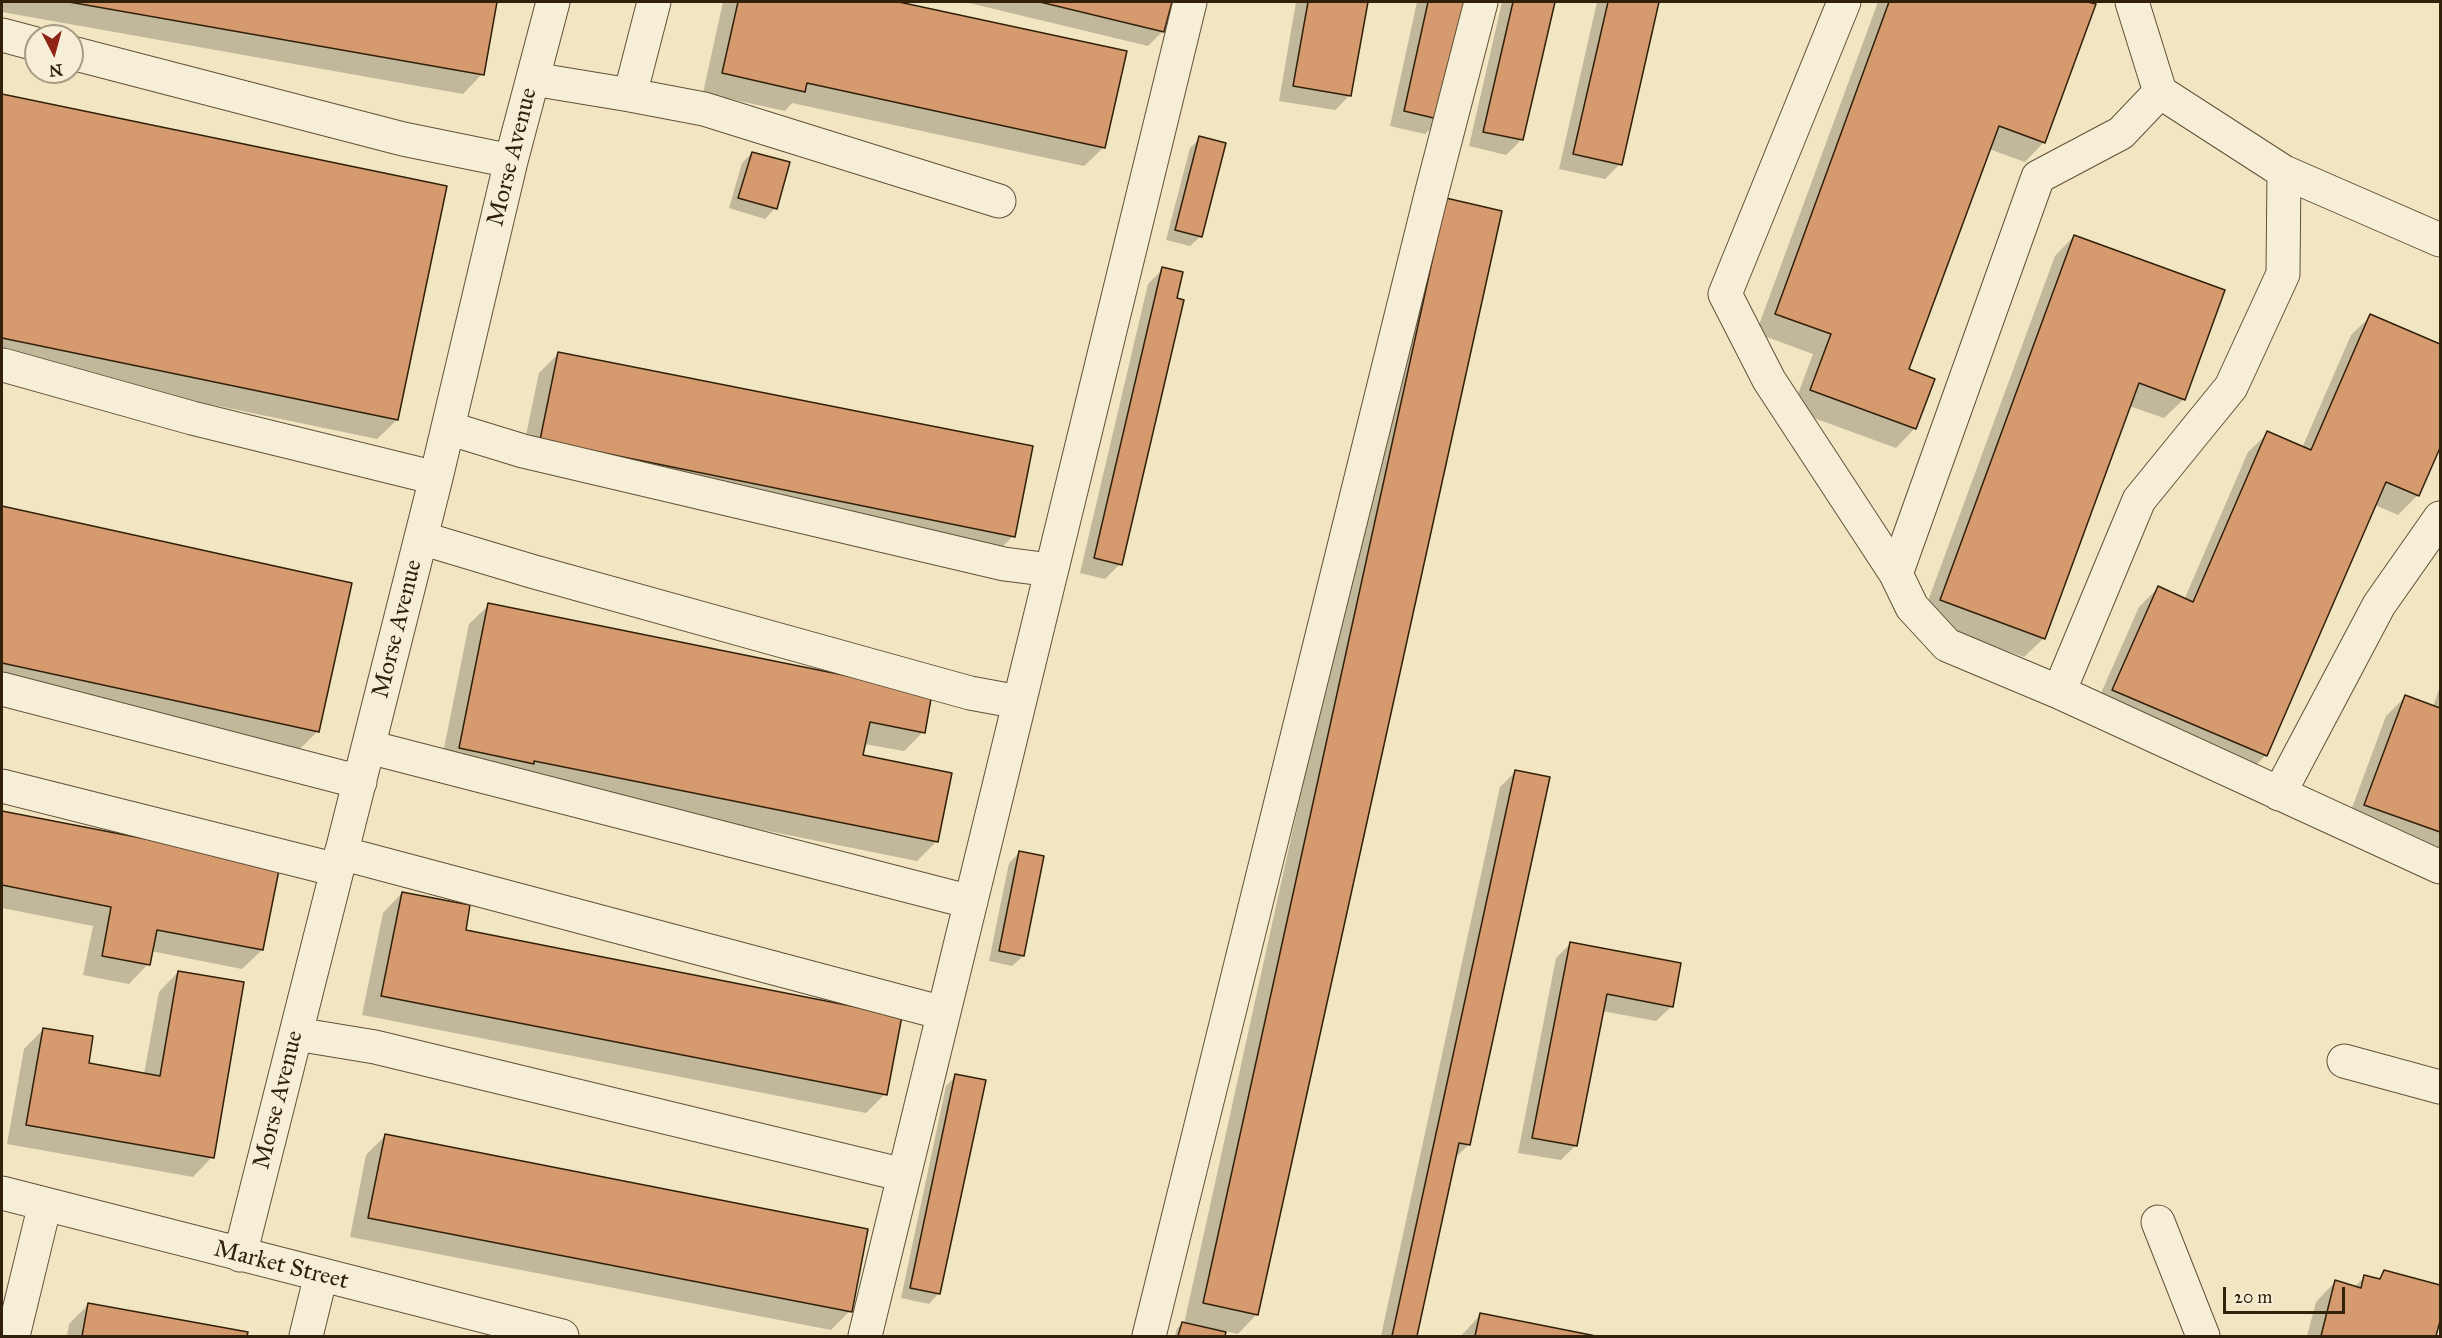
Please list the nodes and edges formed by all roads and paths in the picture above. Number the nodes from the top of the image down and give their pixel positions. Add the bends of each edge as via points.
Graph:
1 (553, 2) edge
2 (654, 2) edge
3 (1190, 2) edge
4 (1481, 2) edge
5 (1844, 2) edge
6 (2132, 2) edge
7 (2, 35) edge
8 (24, 41) edge
9 (84, 56) edge
10 (533, 79) junction
11 (2160, 92) junction
12 (630, 95) junction
13 (511, 161) junction
14 (2284, 172) junction
15 (999, 201) dead end
16 (2440, 240) edge
17 (3, 365) edge
18 (448, 428) junction
19 (436, 478) junction
20 (2440, 518) edge
21 (421, 538) junction
22 (1051, 570) junction
23 (1896, 574) junction
24 (2, 689) edge
25 (2059, 692) junction
26 (1019, 702) junction
27 (369, 747) junction
28 (360, 782) junction
29 (2, 786) edge
30 (2279, 794) junction
31 (339, 862) junction
32 (2440, 867) edge
33 (970, 902) junction
34 (943, 1013) junction
35 (296, 1034) junction
36 (2344, 1061) dead end
37 (2440, 1087) edge
38 (904, 1175) junction
39 (2, 1192) edge
40 (45, 1204) junction
41 (2158, 1222) dead end
42 (240, 1256) junction
43 (321, 1275) junction
44 (14, 1336) edge
45 (306, 1336) edge
46 (562, 1336) edge
47 (865, 1336) edge
48 (1149, 1336) edge
49 (2203, 1336) edge

1 - 10 street, Morse Avenue
2 - 12 street
3 - 22 street
4 - 48 street
5 - 23 street via 1725,294 1769,380
6 - 11 street
7 - 8 street
9 - 13 street via 404,139
10 - 12 street
10 - 13 street, Morse Avenue
11 - 14 street
11 - 23 street via 2121,133 2038,177
12 - 15 street via 704,109
13 - 18 street, Morse Avenue
14 - 16 street
14 - 25 street via 2283,274 2231,387 2139,500
17 - 19 street via 192,418
18 - 19 street, Morse Avenue
18 - 22 street via 523,451 1004,564
19 - 21 street, Morse Avenue
20 - 30 street via 2379,605
21 - 26 street via 959,689
21 - 27 street, Morse Avenue
22 - 26 street
23 - 25 street via 1912,607 1947,645
24 - 28 street
25 - 30 street
26 - 33 street
27 - 28 street, Morse Avenue
27 - 33 street
28 - 31 street, Morse Avenue
29 - 31 street
30 - 32 street
31 - 34 street
31 - 35 street, Morse Avenue
33 - 34 street
34 - 38 street
35 - 38 street via 375,1047
35 - 42 street, Morse Avenue
36 - 37 street
38 - 47 street
39 - 40 street, Market Street
40 - 42 street, Market Street
40 - 44 street
41 - 49 street
42 - 43 street, Market Street
43 - 45 street
43 - 46 street, Market Street

